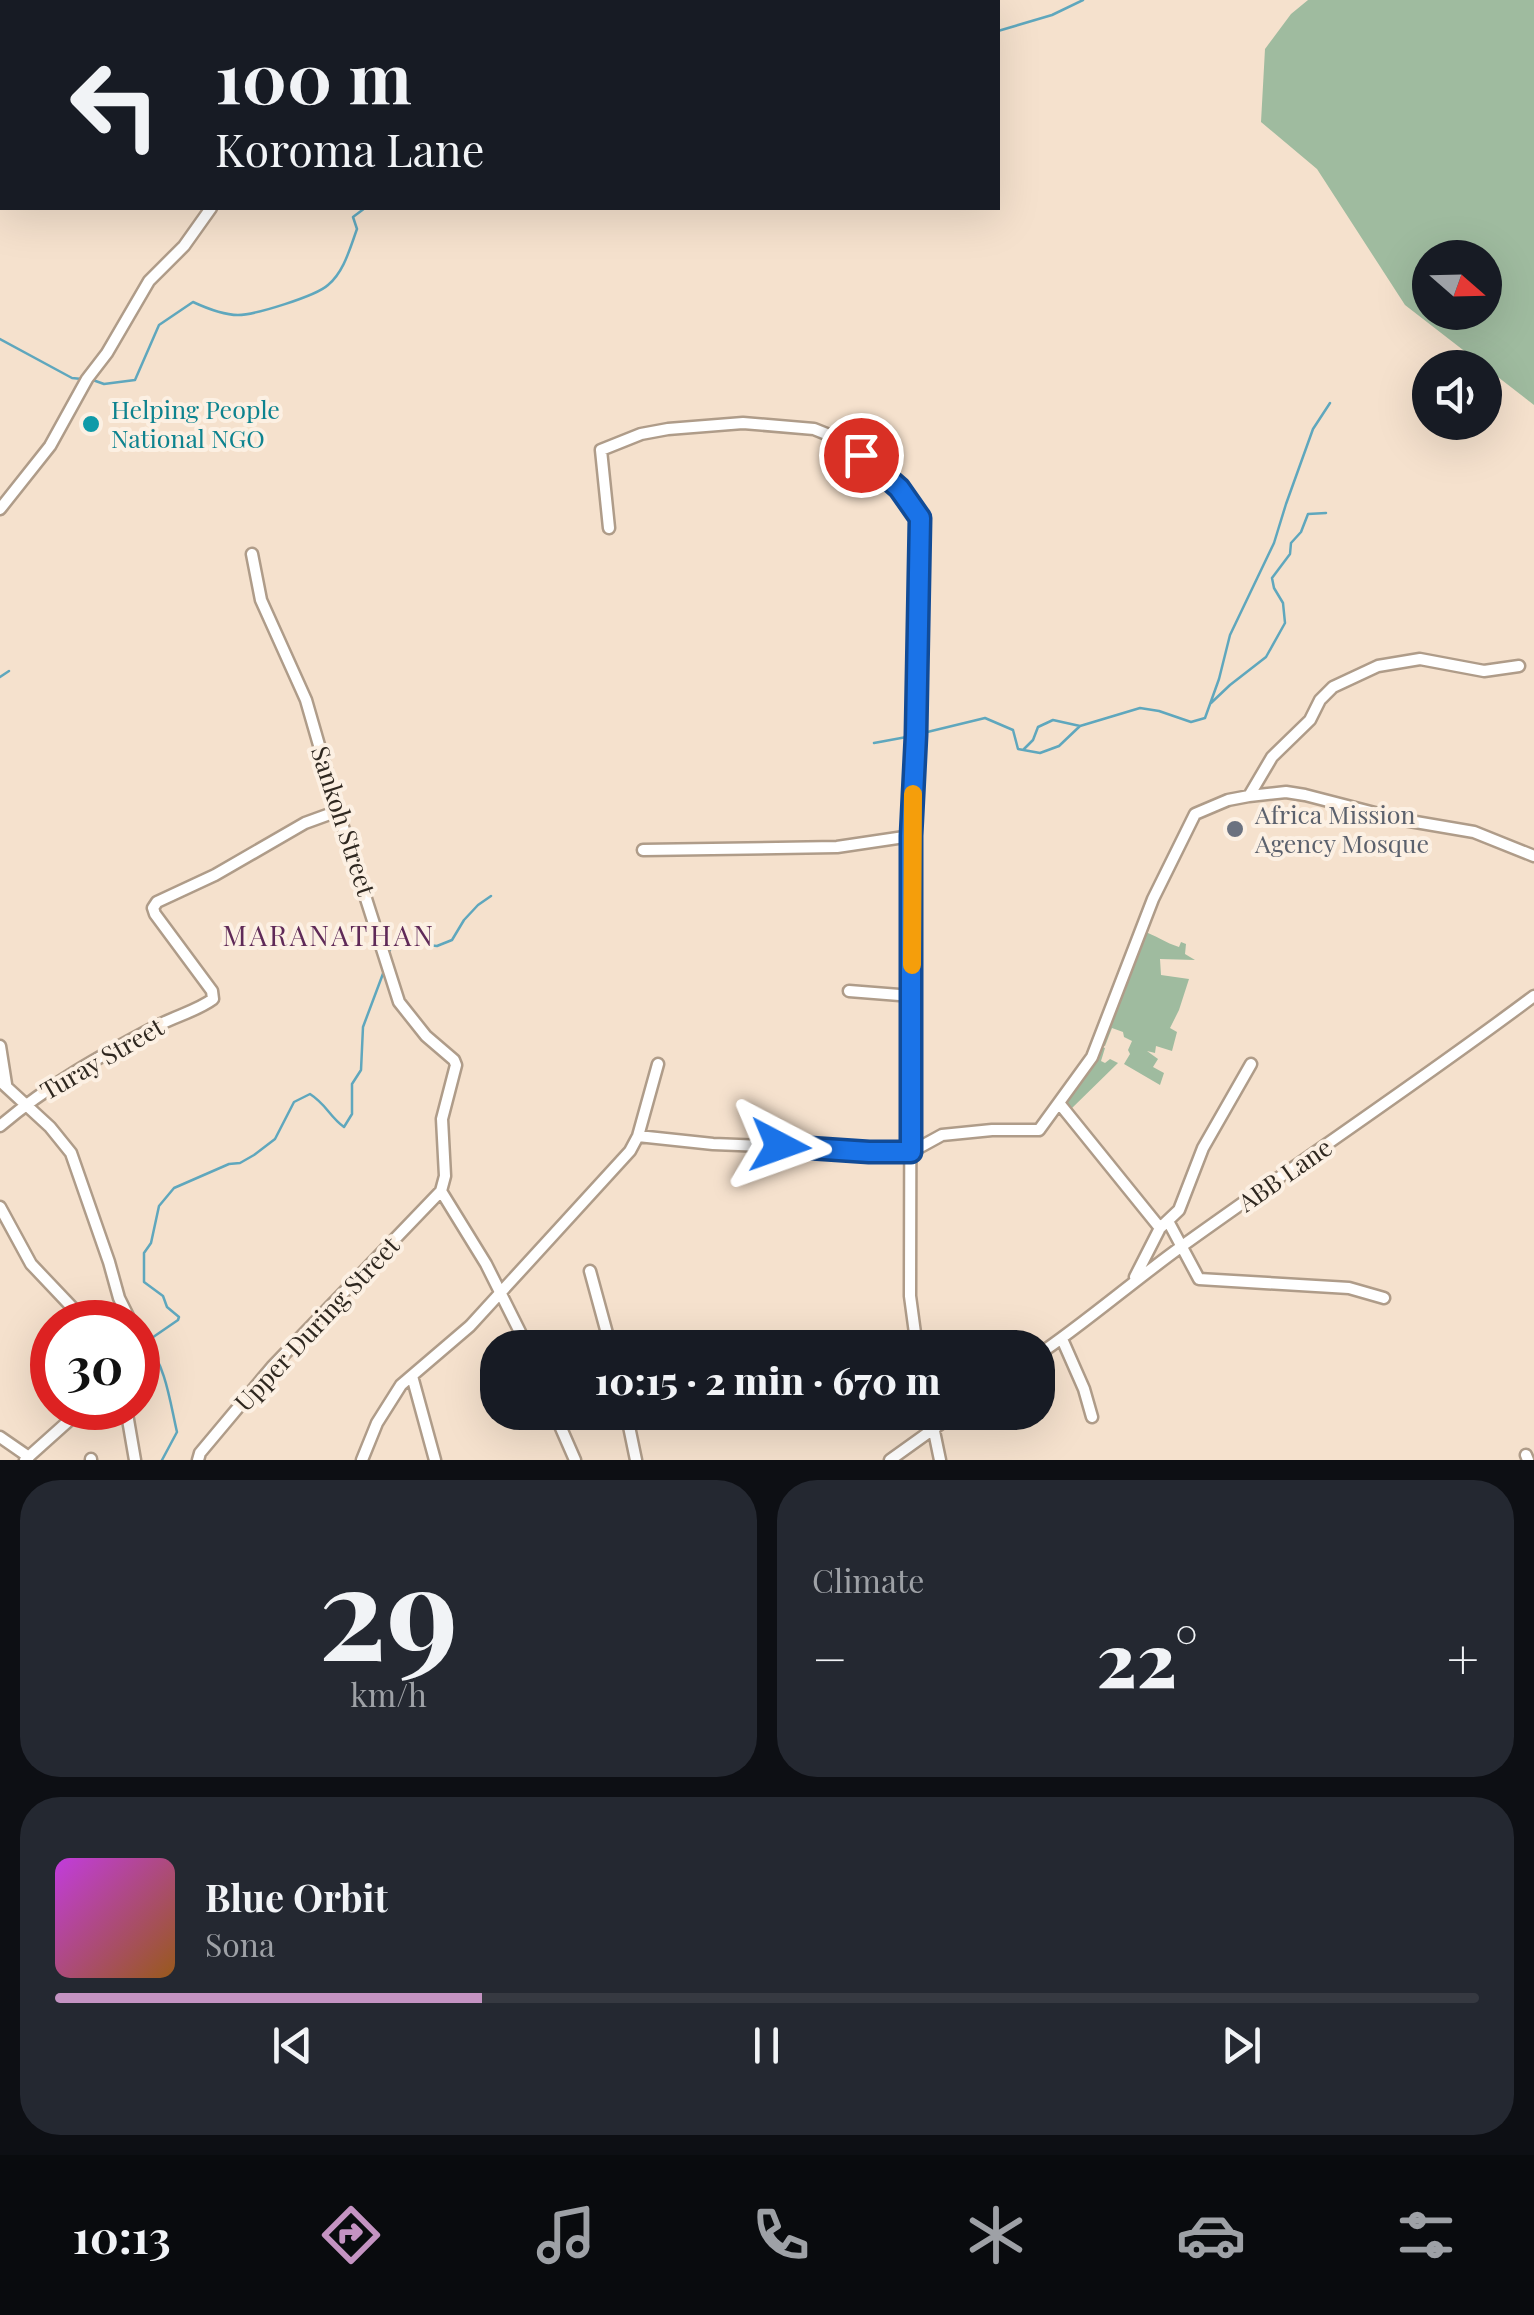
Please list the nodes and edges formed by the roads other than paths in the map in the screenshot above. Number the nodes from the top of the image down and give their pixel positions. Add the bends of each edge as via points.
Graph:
1 (210, 210) edge
2 (0, 509) edge
3 (608, 528) dead end
4 (252, 554) dead end
5 (1519, 666) dead end
6 (1249, 796) junction
7 (338, 811) junction
8 (911, 836) junction
9 (643, 850) dead end
10 (1534, 856) edge
11 (850, 990) dead end
12 (912, 996) junction
13 (1534, 996) edge
14 (0, 1046) edge
15 (658, 1064) dead end
16 (1251, 1064) dead end
17 (3, 1082) edge
18 (1058, 1103) junction
19 (24, 1105) junction
20 (0, 1126) edge
21 (638, 1136) junction
22 (911, 1152) junction
23 (441, 1191) junction
24 (0, 1207) edge
25 (1164, 1224) junction
26 (1182, 1247) junction
27 (590, 1271) dead end
28 (1132, 1282) junction
29 (502, 1293) junction
30 (1384, 1298) dead end
31 (65, 1300) edge
32 (119, 1300) edge
33 (519, 1330) edge
34 (606, 1330) edge
35 (915, 1330) edge
36 (1062, 1340) junction
37 (1055, 1345) edge
38 (412, 1376) junction
39 (1092, 1417) dead end
40 (58, 1430) edge
41 (130, 1430) edge
42 (562, 1430) edge
43 (630, 1430) edge
44 (934, 1430) joint
45 (0, 1437) edge
46 (27, 1458) edge
47 (136, 1460) edge
48 (198, 1460) edge
49 (362, 1460) edge
50 (435, 1460) edge
51 (575, 1460) edge
52 (636, 1460) edge
53 (890, 1460) edge
54 (940, 1460) edge

1 - 2 street via 149,281 50,446
3 - 8 street via 601,450 668,429 743,423 814,429 844,441 899,488 920,518
4 - 7 street, Sankoh Street via 261,600 306,700
5 - 6 street via 1484,671 1420,659 1378,666 1333,687 1272,757
6 - 10 street via 1305,794 1474,832
6 - 18 street via 1195,814 1092,1057
7 - 19 street, Turay Street via 157,902 155,914 212,991 211,1002 171,1018
7 - 23 street, Sankoh Street via 400,1002 456,1066 441,1129
8 - 9 street via 836,846
8 - 12 street
11 - 12 street
12 - 22 street
13 - 26 street, ABB Lane
14 - 17 street
15 - 21 street
16 - 25 street via 1202,1148 1184,1199
17 - 19 street
18 - 22 street via 1039,1130 942,1135
18 - 25 street
19 - 20 street, Turay Street
19 - 32 street via 71,1153
21 - 22 street
21 - 29 street
22 - 35 street
23 - 29 street
23 - 48 street, Upper During Street via 272,1367
24 - 31 street via 31,1264
25 - 26 street
25 - 28 street
26 - 28 street, ABB Lane
26 - 30 street via 1198,1279 1349,1288
27 - 34 street
28 - 36 street, ABB Lane
29 - 33 street
29 - 38 street
36 - 37 street, ABB Lane
36 - 39 street
38 - 49 street via 388,1402
38 - 50 street
40 - 46 street
41 - 47 street
42 - 51 street
43 - 52 street
44 - 53 street
44 - 54 street
45 - 46 street

